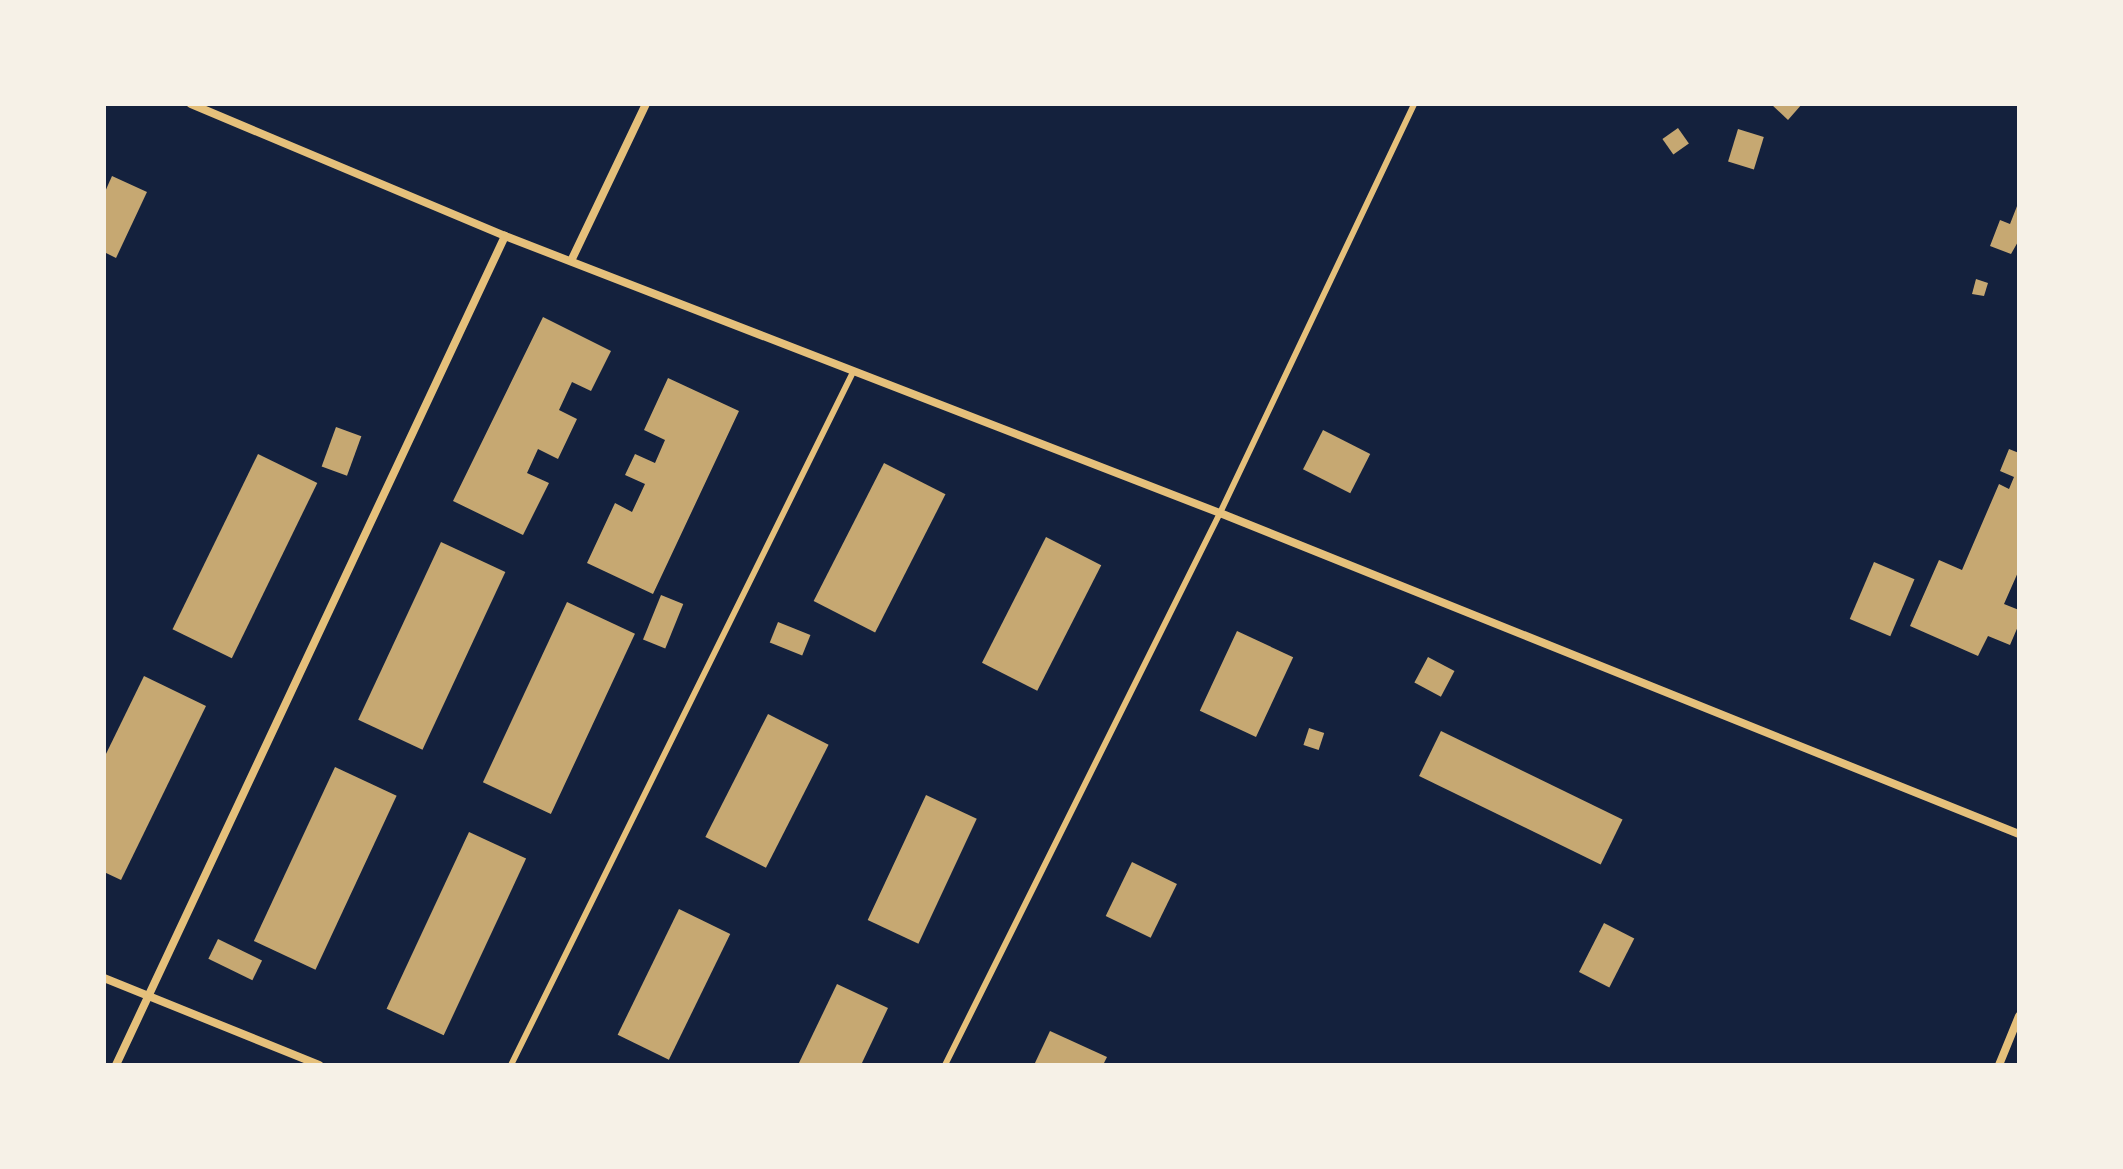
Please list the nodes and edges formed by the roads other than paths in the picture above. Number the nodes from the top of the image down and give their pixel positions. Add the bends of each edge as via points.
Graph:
1 (191, 104) edge
2 (646, 104) edge
3 (1414, 104) edge
4 (505, 236) junction
5 (571, 261) junction
6 (853, 372) junction
7 (1220, 513) junction
8 (2019, 834) edge
9 (104, 978) edge
10 (150, 999) junction
11 (2019, 1016) edge
12 (116, 1065) edge
13 (319, 1065) edge
14 (511, 1065) edge
15 (945, 1065) edge
16 (1999, 1065) edge

1 - 4 street
2 - 5 street
3 - 7 lane
4 - 5 street
4 - 10 street
5 - 6 street
6 - 7 street
6 - 14 lane
7 - 8 street
7 - 15 lane
9 - 10 street
10 - 12 street
10 - 13 street
11 - 16 street

